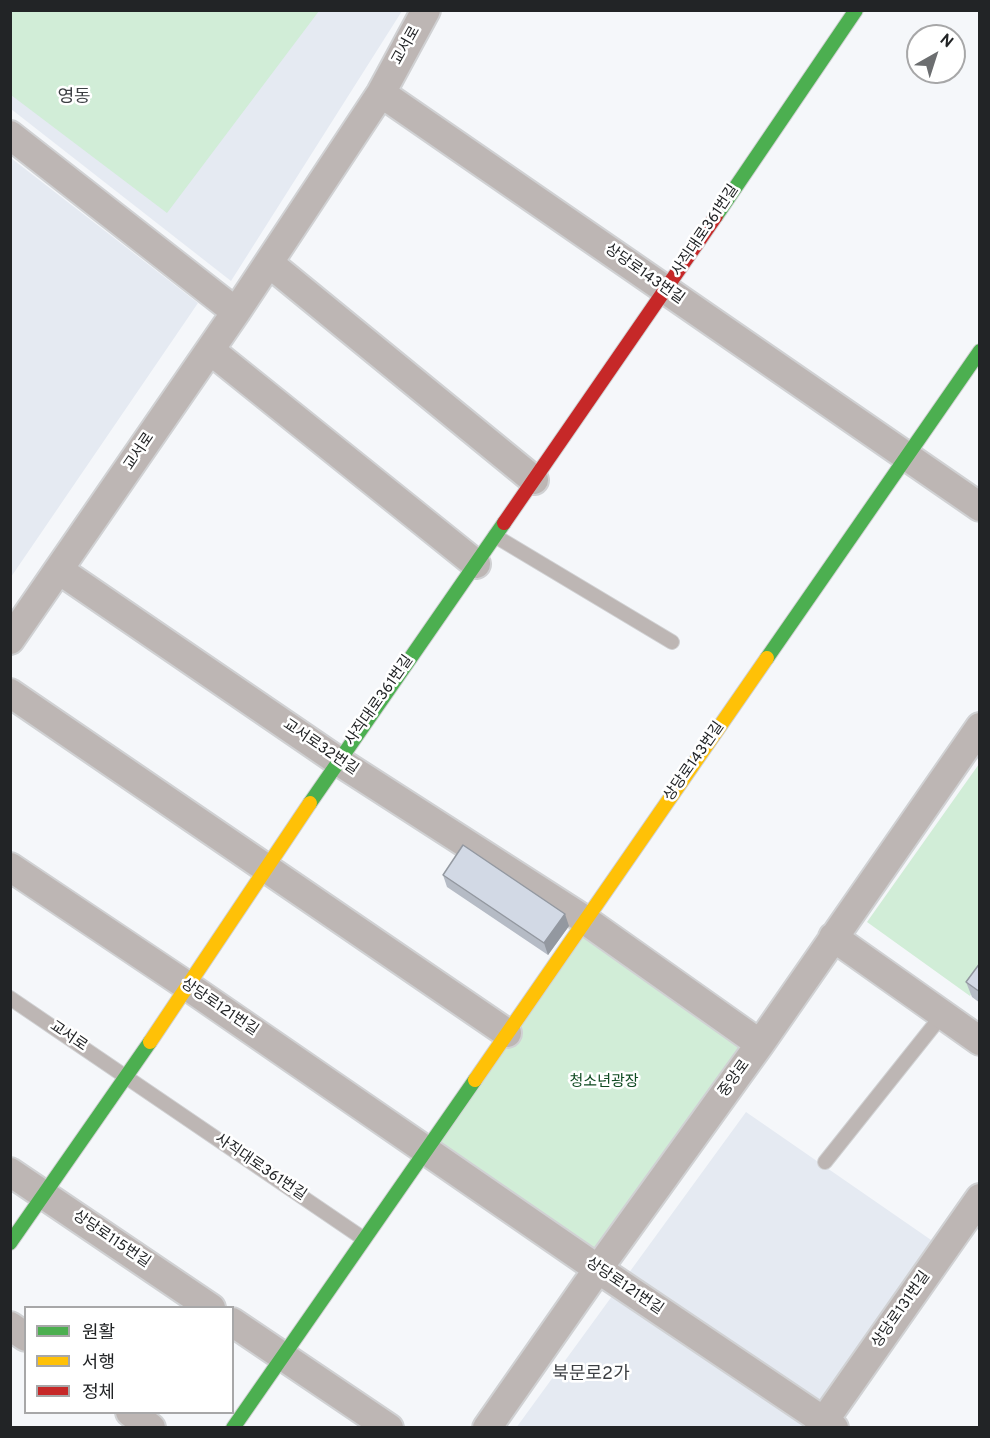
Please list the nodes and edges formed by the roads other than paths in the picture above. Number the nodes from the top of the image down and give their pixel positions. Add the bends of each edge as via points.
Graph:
1 (426, 10) edge
2 (856, 10) edge
3 (381, 93) junction
4 (10, 135) edge
5 (269, 263) junction
6 (666, 290) junction
7 (236, 312) junction
8 (210, 350) junction
9 (980, 351) edge
10 (908, 457) junction
11 (534, 480) junction
12 (980, 507) edge
13 (495, 536) junction
14 (476, 564) junction
15 (59, 570) junction
16 (10, 640) edge
17 (672, 642) dead end
18 (10, 693) edge
19 (980, 727) edge
20 (338, 761) junction
21 (10, 867) edge
22 (267, 869) junction
23 (585, 920) junction
24 (833, 937) junction
25 (189, 987) junction
26 (10, 998) edge
27 (943, 1014) junction
28 (507, 1033) junction
29 (980, 1041) edge
30 (760, 1044) junction
31 (126, 1077) junction
32 (427, 1150) junction
33 (825, 1162) dead end
34 (10, 1172) edge
35 (44, 1195) junction
36 (980, 1198) edge
37 (364, 1239) junction
38 (10, 1244) edge
39 (598, 1269) junction
40 (208, 1306) edge
41 (234, 1323) edge
42 (10, 1326) edge
43 (24, 1335) edge
44 (282, 1355) junction
45 (131, 1414) edge
46 (826, 1426) edge
47 (151, 1428) edge
48 (233, 1428) edge
49 (389, 1428) edge
50 (487, 1428) edge

1 - 3 street, 교서로
2 - 6 street, 사직대로361번길
3 - 5 street, 교서로
3 - 6 street, 상당로143번길
4 - 7 street
5 - 7 street, 교서로
5 - 11 street
6 - 10 street, 상당로143번길
6 - 11 street, 사직대로361번길
7 - 8 street, 교서로
8 - 14 street
8 - 15 street, 교서로
9 - 10 street, 상당로143번길
10 - 12 street, 상당로143번길
10 - 23 street, 상당로143번길
11 - 13 street, 사직대로361번길
13 - 14 street, 사직대로361번길
13 - 17 lane
14 - 20 street, 사직대로361번길
15 - 16 street, 교서로
15 - 20 street, 교서로32번길
18 - 22 street
19 - 24 street, 중앙로
20 - 22 street, 사직대로361번길
20 - 23 street, 교서로32번길
21 - 25 street, 상당로121번길
22 - 25 street, 사직대로361번길
22 - 28 street
23 - 28 street
23 - 30 street, 교서로32번길
24 - 27 street
24 - 30 street, 중앙로
25 - 31 street, 사직대로361번길
25 - 32 street, 상당로121번길
26 - 31 lane, 교서로
27 - 29 street
27 - 33 lane
28 - 32 street
30 - 39 street, 중앙로
31 - 35 street, 사직대로361번길
31 - 37 lane, 사직대로361번길
32 - 37 street
32 - 39 street, 상당로121번길
34 - 35 street, 상당로115번길
35 - 38 street, 사직대로361번길
35 - 40 street, 상당로115번길
36 - 46 street, 상당로131번길
37 - 44 street
39 - 46 street, 상당로121번길
39 - 50 street, 중앙로
41 - 44 street
42 - 43 street
44 - 48 street
44 - 49 street
45 - 47 street

